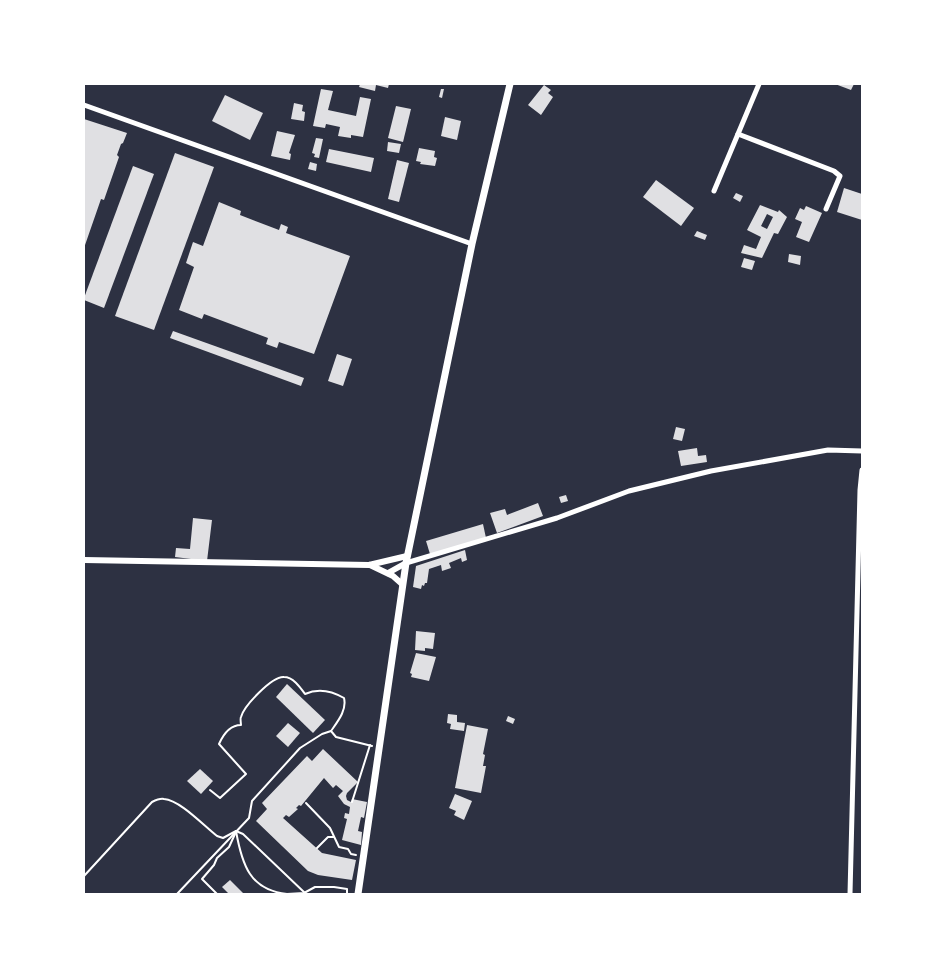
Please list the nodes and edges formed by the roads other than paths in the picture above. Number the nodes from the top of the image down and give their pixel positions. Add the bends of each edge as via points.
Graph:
1 (510, 84) edge
2 (759, 84) edge
3 (84, 105) edge
4 (738, 134) junction
5 (714, 191) dead end
6 (826, 209) dead end
7 (472, 244) junction
8 (862, 451) edge
9 (862, 470) edge
10 (84, 560) edge
11 (407, 560) junction
12 (369, 564) junction
13 (388, 573) junction
14 (402, 584) junction
15 (860, 592) edge
16 (855, 719) junction
17 (862, 719) edge
18 (358, 894) edge
19 (850, 894) edge

1 - 7 main road
2 - 4 street
3 - 7 street
4 - 5 street
4 - 6 street via 840,176
7 - 11 main road
8 - 11 street via 828,450 711,471 629,491 557,518
9 - 15 street
10 - 12 street
11 - 12 street
11 - 13 street
11 - 14 main road
12 - 13 street
13 - 14 street
14 - 18 main road
15 - 16 street
16 - 17 street
16 - 19 street

